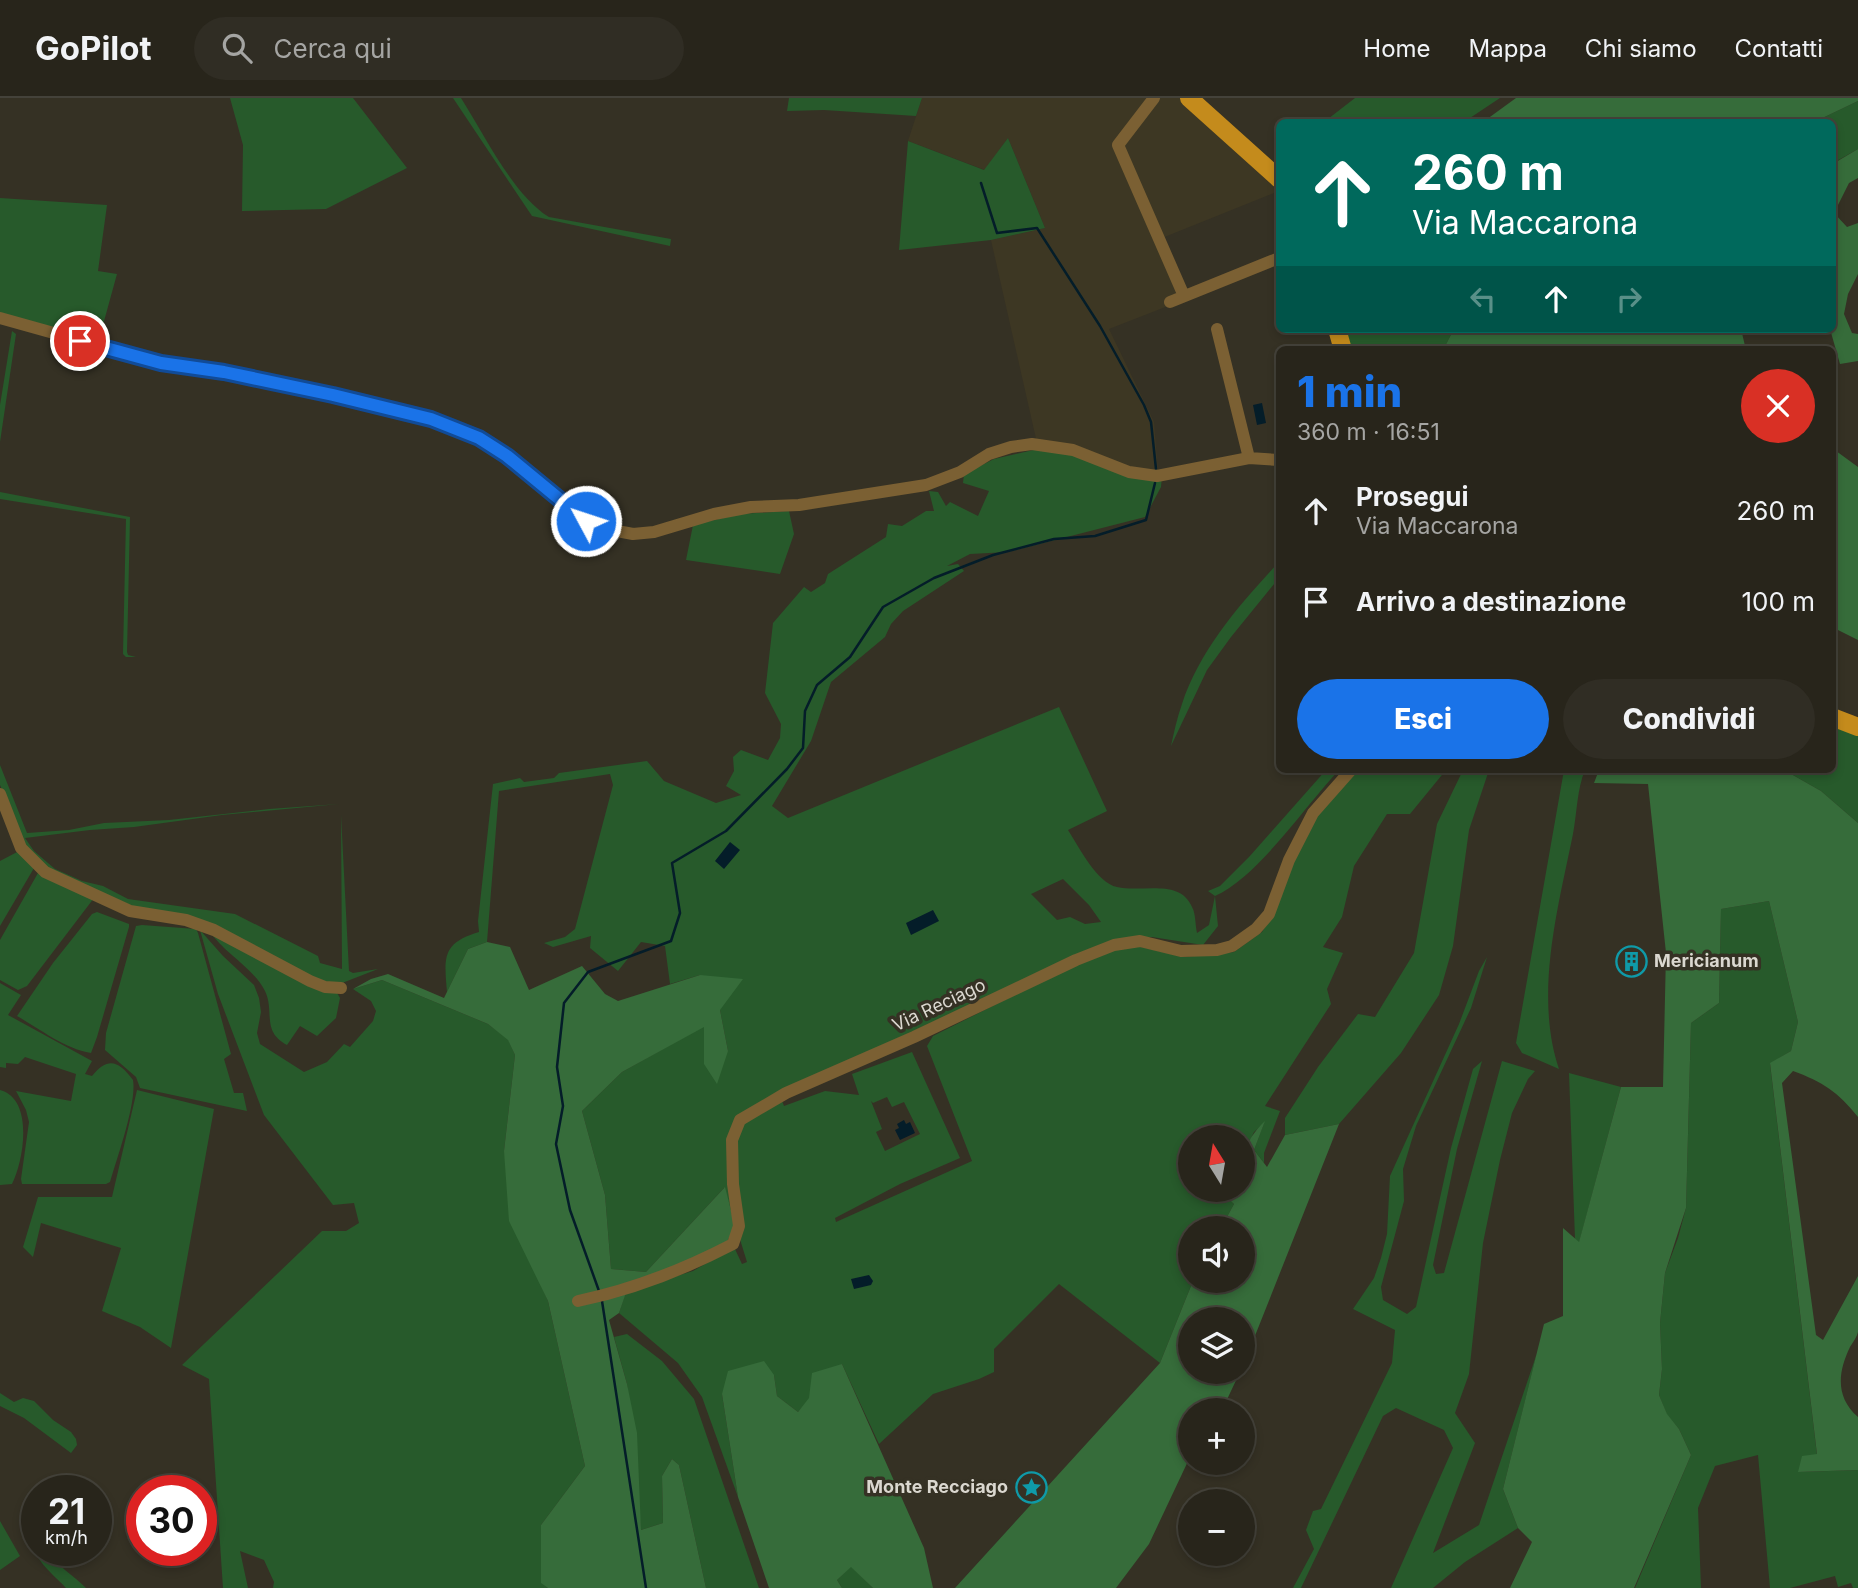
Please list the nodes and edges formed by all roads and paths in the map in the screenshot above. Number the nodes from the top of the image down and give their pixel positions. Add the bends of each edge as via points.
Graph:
1 (1154, 98) edge
2 (1189, 98) edge
3 (1276, 176) edge
4 (1276, 259) edge
5 (1184, 296) junction
6 (1170, 302) dead end
7 (0, 318) edge
8 (1217, 329) dead end
9 (1249, 458) junction
10 (1276, 460) edge
11 (1836, 719) edge
12 (1858, 727) edge
13 (1348, 773) edge
14 (0, 794) edge
15 (341, 988) dead end
16 (578, 1301) dead end

1 - 5 street via 1118,145
2 - 3 main road
4 - 5 street
5 - 6 street
7 - 9 street via 161,363 224,372 431,419 507,456 596,527 633,534 751,507 799,505 926,485 989,454 1032,444 1073,450 1143,475
8 - 9 street
9 - 10 street
11 - 12 main road
13 - 16 street, Via Reciago via 1313,813 1269,914 1232,946 1181,951 1140,941 1114,945 786,1093 740,1120 732,1140 739,1226 733,1244
14 - 15 street via 21,848 45,872 130,911 186,920 214,930 310,981

